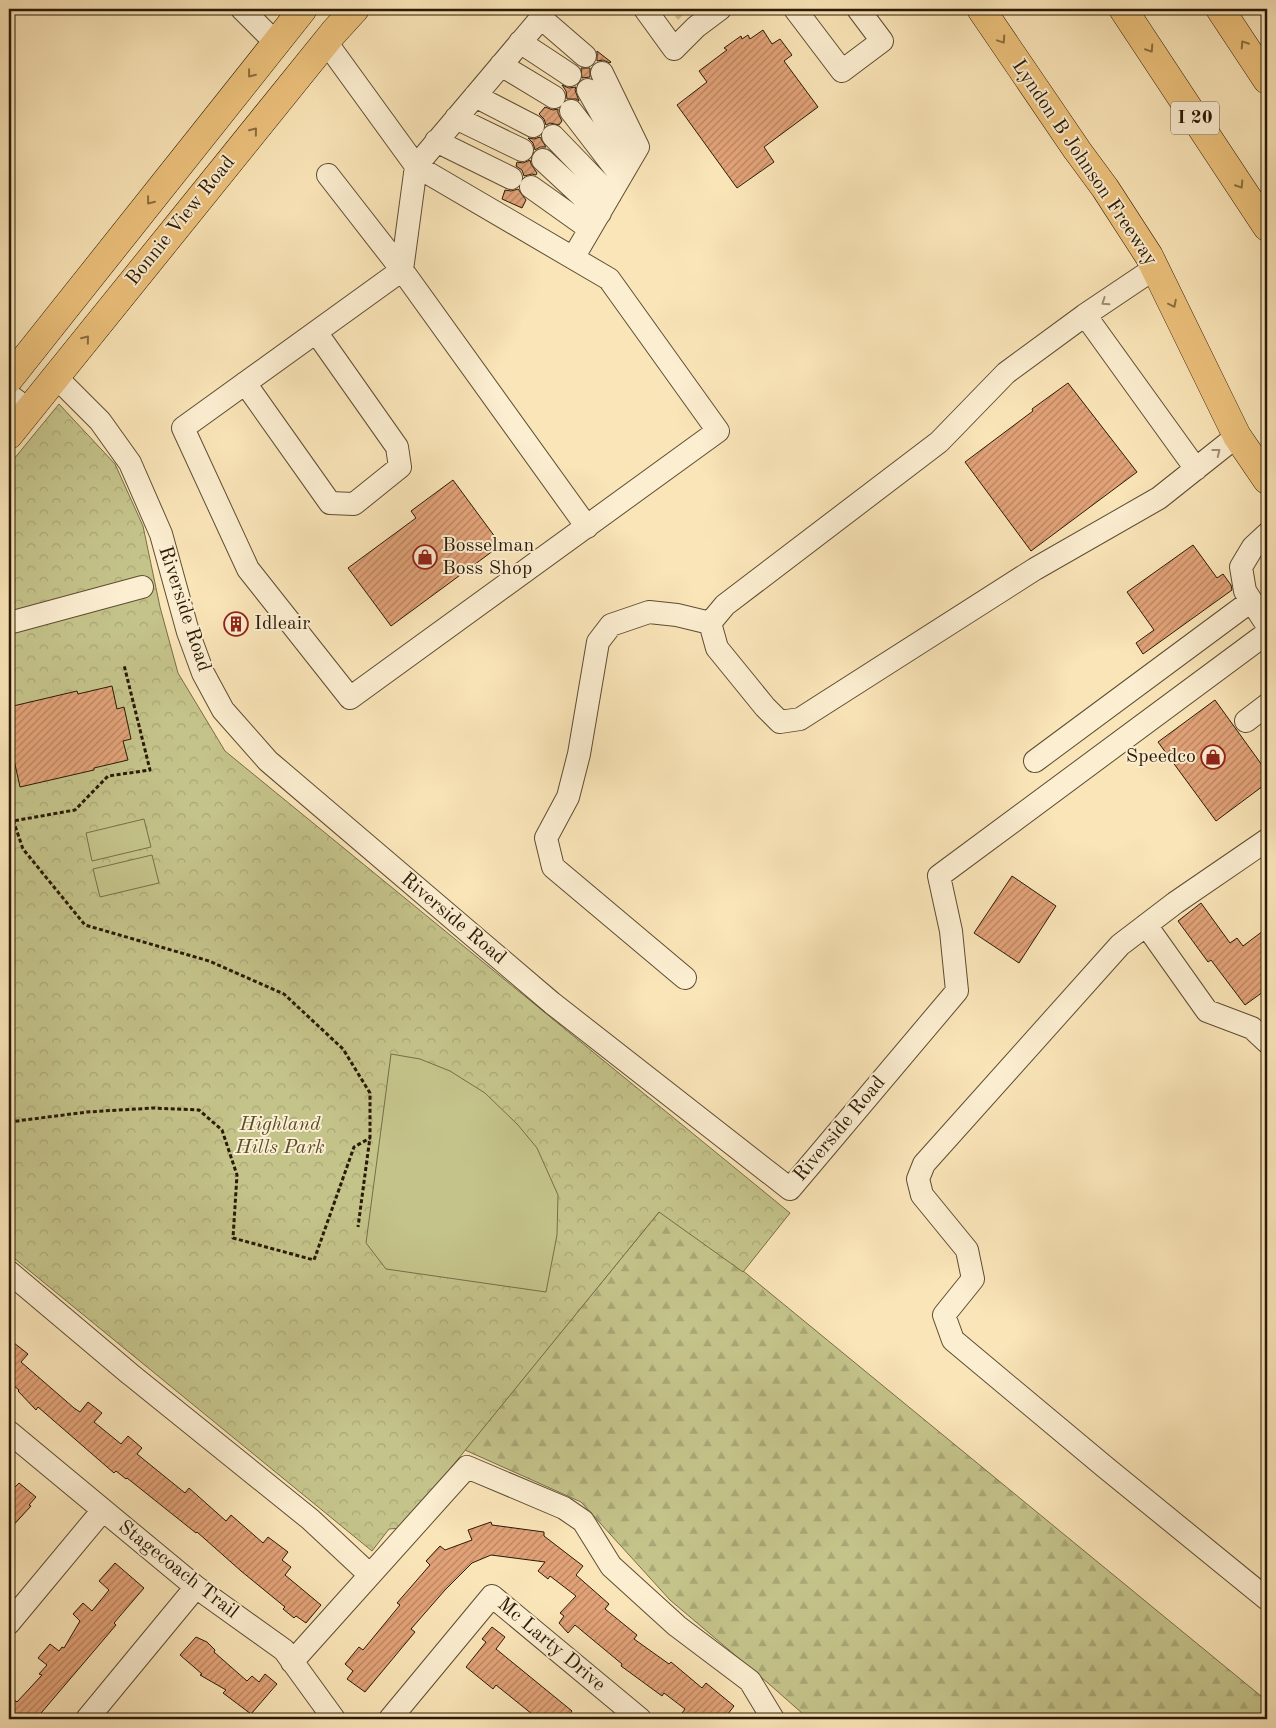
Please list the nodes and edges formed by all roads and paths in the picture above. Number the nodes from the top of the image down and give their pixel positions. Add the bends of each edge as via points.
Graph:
1 (242, 9) edge
2 (303, 9) edge
3 (308, 9) edge
4 (355, 9) edge
5 (645, 9) edge
6 (720, 9) edge
7 (795, 9) edge
8 (858, 9) edge
9 (981, 9) edge
10 (1124, 9) edge
11 (1220, 9) edge
12 (276, 42) junction
13 (326, 42) junction
14 (520, 42) junction
15 (585, 56) dead end
16 (501, 64) junction
17 (570, 75) dead end
18 (1267, 80) edge
19 (595, 81) dead end
20 (475, 96) junction
21 (456, 118) junction
22 (533, 126) dead end
23 (552, 136) dead end
24 (436, 141) junction
25 (522, 150) dead end
26 (543, 160) dead end
27 (416, 166) junction
28 (625, 169) junction
29 (328, 175) dead end
30 (511, 178) dead end
31 (531, 187) dead end
32 (600, 212) junction
33 (1267, 227) edge
34 (573, 258) junction
35 (1155, 268) junction
36 (402, 270) junction
37 (1085, 315) junction
38 (316, 332) junction
39 (56, 377) junction
40 (9, 379) edge
41 (245, 383) junction
42 (19, 403) edge
43 (9, 435) edge
44 (1238, 436) junction
45 (1196, 468) junction
46 (1267, 480) edge
47 (587, 527) junction
48 (1267, 534) edge
49 (142, 587) dead end
50 (1251, 600) junction
51 (710, 623) junction
52 (9, 624) edge
53 (1267, 624) edge
54 (1267, 633) edge
55 (124, 665) dead end
56 (1267, 705) edge
57 (1246, 721) dead end
58 (1035, 761) dead end
59 (9, 808) edge
60 (11, 822) edge
61 (1267, 840) edge
62 (1146, 925) junction
63 (685, 978) dead end
64 (1267, 1042) edge
65 (9, 1122) edge
66 (370, 1137) junction
67 (358, 1227) dead end
68 (9, 1272) edge
69 (9, 1432) edge
70 (103, 1510) junction
71 (370, 1575) junction
72 (196, 1587) junction
73 (1267, 1599) edge
74 (9, 1624) edge
75 (292, 1662) junction
76 (87, 1719) edge
77 (334, 1719) edge
78 (390, 1719) edge
79 (640, 1719) edge
80 (773, 1719) edge

1 - 12 street
2 - 12 main road, Bonnie View Road
3 - 13 main road
4 - 13 main road, Bonnie View Road
5 - 6 street via 674,49 691,19
7 - 8 street via 842,71 882,41
9 -> 35 main road, Lyndon B Johnson Freeway via 1110,195
10 -> 33 main road, I 20
18 -> 11 main road
12 -> 40 main road, Bonnie View Road
13 - 27 street
39 -> 13 main road, Bonnie View Road
14 - 15 street via 540,18
14 - 16 street
14 - 17 street
16 - 20 street
16 - 28 street via 562,104
19 - 28 street
20 - 21 street
20 - 22 street
21 - 24 street
21 - 25 street
23 - 32 street
24 - 27 street
24 - 30 street
26 - 32 street
27 - 34 street
27 - 36 street
28 - 32 street
29 - 36 street
31 - 32 street
32 - 34 street
34 - 47 street via 609,279 718,431
35 -> 37 street
35 -> 44 main road, Lyndon B Johnson Freeway
36 - 38 street
36 - 47 street
37 - 45 street
37 - 51 street via 1006,372 939,442 725,605
38 - 41 street
38 - 41 street via 397,447 400,467 354,504 330,503
39 - 42 main road, Bonnie View Road
39 - 54 street, Riverside Road via 100,421 130,463 161,534 203,673 223,710 268,761 552,1003 790,1189 957,991 951,931 939,876
41 - 47 street via 183,428 248,569 350,698
42 - 43 main road, Bonnie View Road
45 -> 44 street
44 - 46 main road, Lyndon B Johnson Freeway
45 - 51 street via 1159,498 1035,569 800,719 780,722 764,707 717,648
48 - 50 street via 1253,547 1241,567 1245,591
49 - 52 street
50 - 53 street
50 - 58 street
51 - 63 street via 649,612 612,624 598,642 579,754 568,797 546,838 553,867
55 - 60 path via 150,770 108,776 75,810
56 - 57 street
59 - 60 path
60 - 66 path via 23,850 85,925 209,961 284,994 343,1049 370,1093
61 - 62 street
62 - 64 street via 1208,1011 1252,1028
62 - 73 street via 1120,945 924,1164 918,1179 922,1195 967,1250 973,1280 944,1315 953,1340
65 - 66 path via 86,1112 154,1108 199,1110 222,1130 237,1175 233,1238 314,1260 354,1148
66 - 67 path
68 - 71 street via 310,1519
69 - 70 street, Stagecoach Trail
70 - 72 street, Stagecoach Trail
70 - 74 street
71 - 75 street
71 - 80 street via 467,1466 564,1508 584,1521 611,1566 677,1626 750,1681
72 - 75 street, Stagecoach Trail via 284,1650
72 - 76 street
75 - 77 street, Stagecoach Trail
78 - 79 street, Mc Larty Drive via 492,1596

